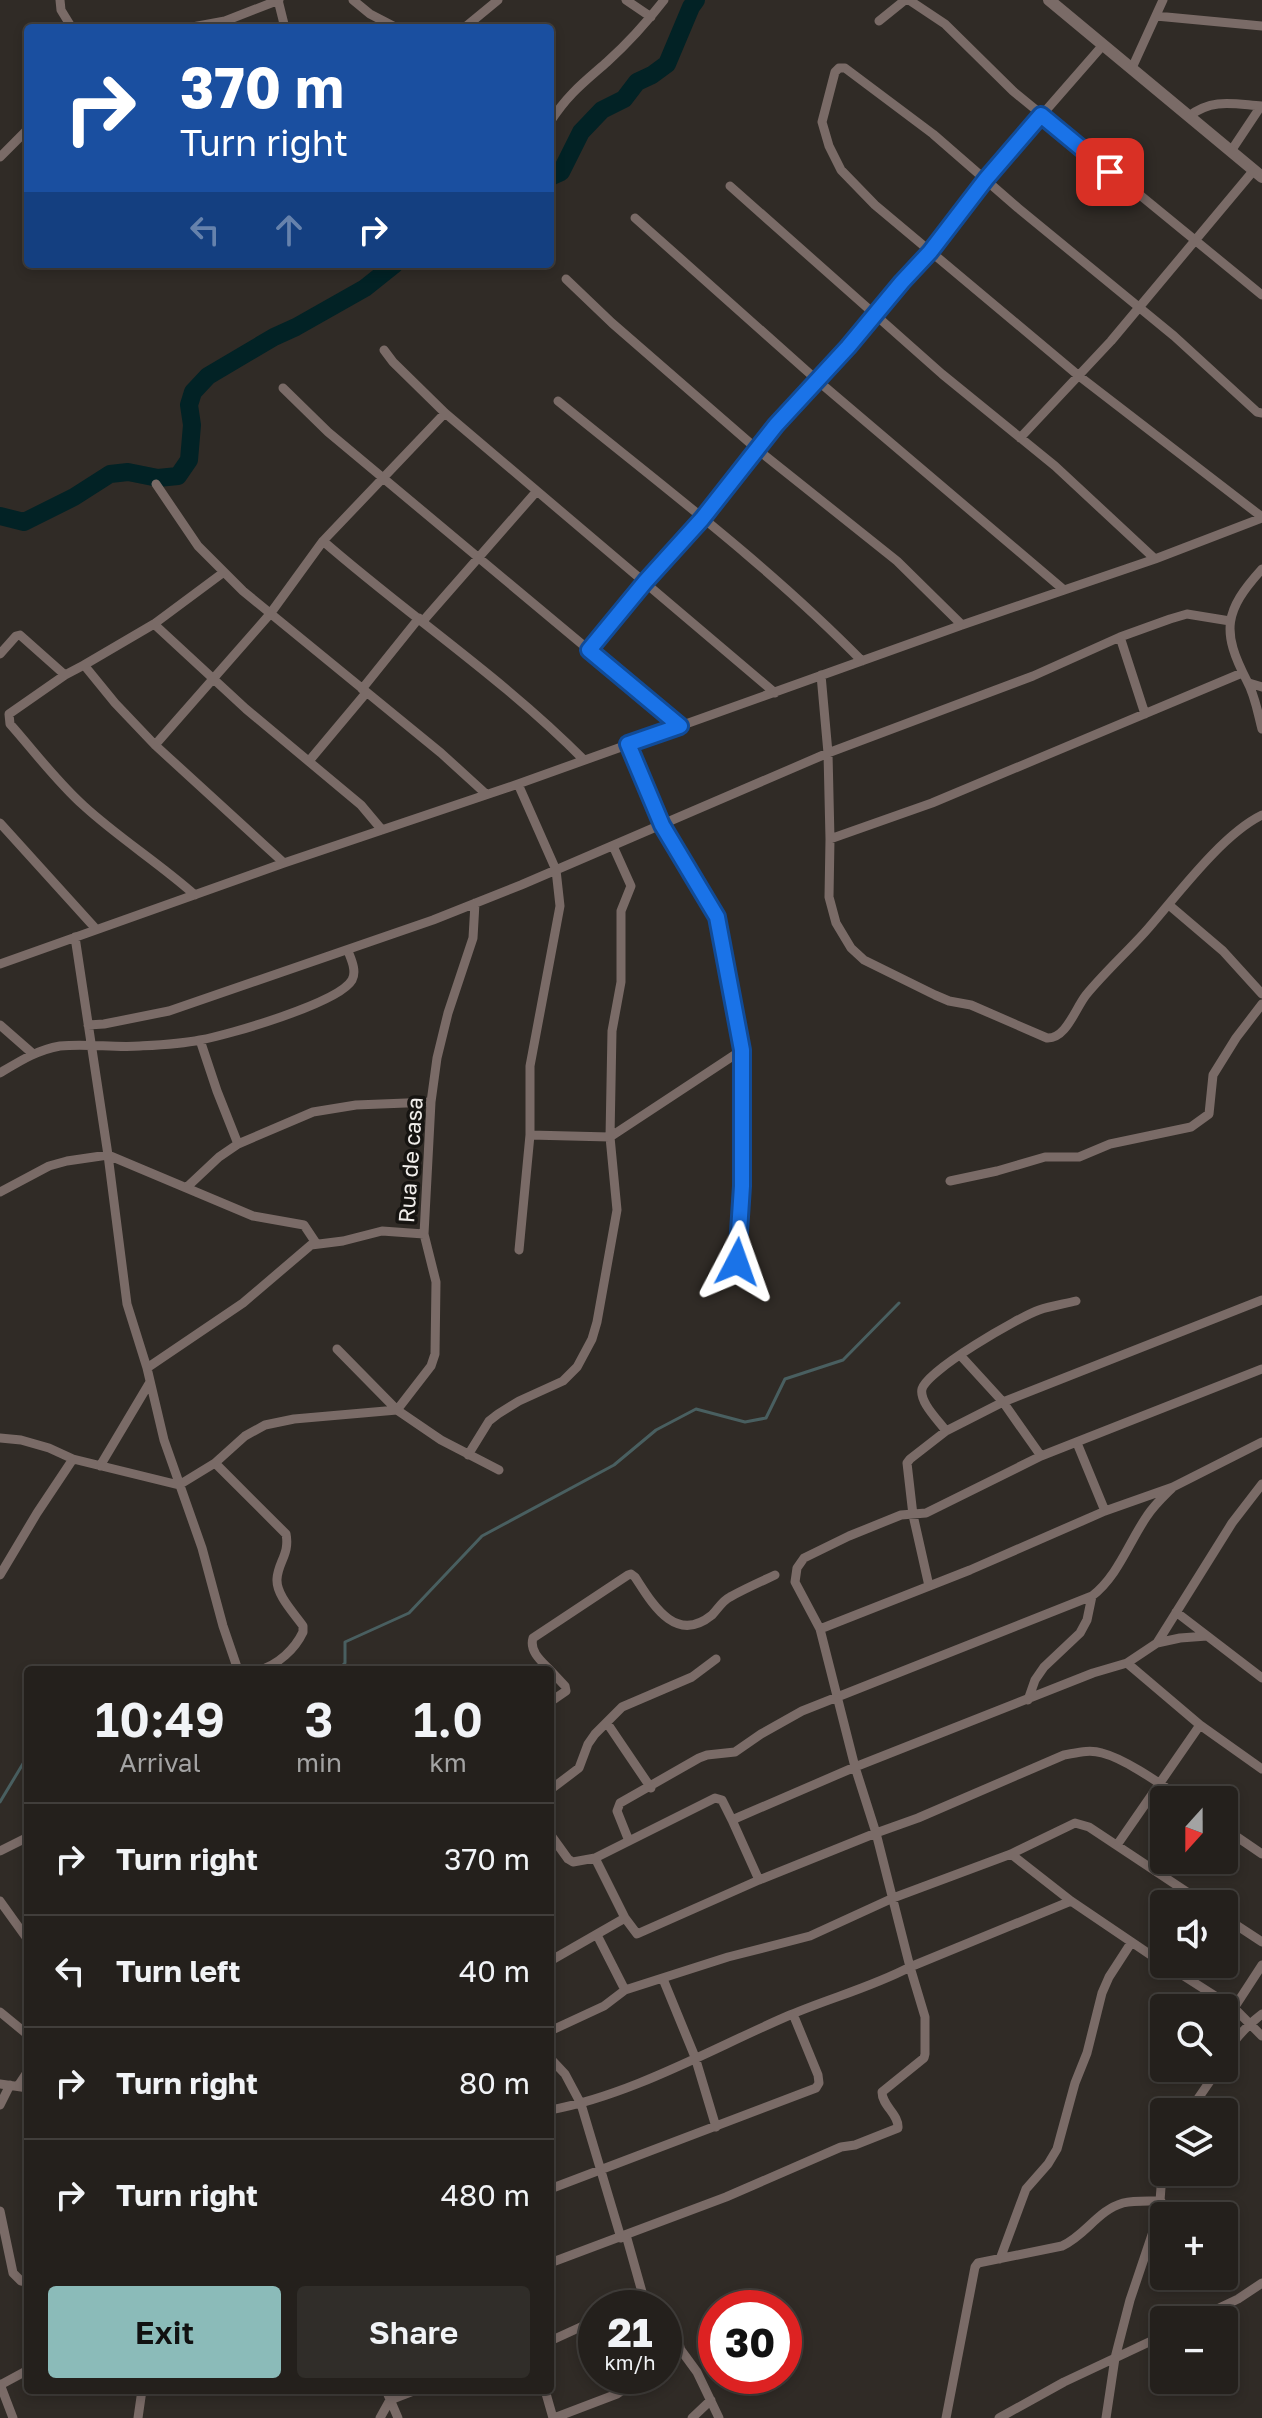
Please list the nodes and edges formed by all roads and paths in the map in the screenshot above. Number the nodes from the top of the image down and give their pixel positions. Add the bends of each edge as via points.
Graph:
1 (60, 0) edge
2 (278, 0) edge
3 (353, 0) edge
4 (476, 0) edge
5 (498, 0) edge
6 (626, 0) edge
7 (664, 0) edge
8 (907, 0) edge
9 (1049, 0) edge
10 (1163, 0) edge
11 (480, 14) junction
12 (1156, 16) junction
13 (651, 17) junction
14 (879, 21) dead end
15 (70, 24) edge
16 (209, 24) edge
17 (284, 24) edge
18 (389, 24) edge
19 (469, 24) edge
20 (1262, 26) edge
21 (1103, 45) junction
22 (1132, 68) junction
23 (1261, 106) edge
24 (1041, 115) junction
25 (554, 116) edge
26 (1189, 116) junction
27 (24, 133) edge
28 (1231, 151) junction
29 (0, 157) edge
30 (1258, 174) edge
31 (986, 179) junction
32 (730, 186) dead end
33 (635, 218) dead end
34 (1196, 242) junction
35 (930, 252) junction
36 (566, 279) dead end
37 (1262, 295) edge
38 (1139, 307) junction
39 (875, 313) junction
40 (384, 350) dead end
41 (1079, 376) junction
42 (818, 381) junction
43 (283, 388) dead end
44 (558, 401) dead end
45 (445, 413) junction
46 (1262, 413) edge
47 (1020, 438) junction
48 (758, 450) junction
49 (384, 479) junction
50 (156, 484) dead end
51 (536, 492) junction
52 (1262, 518) edge
53 (702, 519) junction
54 (323, 541) junction
55 (478, 557) junction
56 (1155, 559) junction
57 (1262, 569) edge
58 (224, 572) junction
59 (1251, 581) junction
60 (645, 582) junction
61 (1262, 589) edge
62 (1064, 590) junction
63 (270, 614) junction
64 (421, 620) junction
65 (1230, 621) junction
66 (154, 624) junction
67 (962, 625) junction
68 (1120, 637) junction
69 (589, 650) junction
70 (0, 654) edge
71 (862, 661) junction
72 (84, 665) junction
73 (1242, 673) junction
74 (65, 675) junction
75 (821, 675) junction
76 (213, 679) junction
77 (1249, 683) junction
78 (1262, 687) edge
79 (364, 691) junction
80 (775, 693) junction
81 (1145, 714) junction
82 (680, 726) junction
83 (1262, 729) edge
84 (628, 744) junction
85 (155, 745) junction
86 (828, 753) junction
87 (584, 760) junction
88 (309, 761) junction
89 (518, 784) junction
90 (486, 794) junction
91 (1262, 815) edge
92 (0, 823) edge
93 (662, 825) junction
94 (382, 830) junction
95 (830, 839) junction
96 (613, 846) junction
97 (284, 863) junction
98 (556, 870) junction
99 (195, 895) junction
100 (475, 903) junction
101 (1169, 905) junction
102 (96, 929) junction
103 (75, 937) junction
104 (348, 951) junction
105 (0, 964) edge
106 (1262, 994) edge
107 (1262, 1004) edge
108 (0, 1025) edge
109 (88, 1025) junction
110 (200, 1040) junction
111 (91, 1045) junction
112 (742, 1050) junction
113 (32, 1053) junction
114 (0, 1073) edge
115 (431, 1102) junction
116 (530, 1135) junction
117 (610, 1137) junction
118 (238, 1144) junction
119 (108, 1155) junction
120 (950, 1181) dead end
121 (186, 1188) junction
122 (0, 1192) edge
123 (424, 1234) junction
124 (316, 1243) junction
125 (519, 1250) dead end
126 (723, 1284) dead end
127 (1262, 1300) edge
128 (1076, 1301) dead end
129 (337, 1349) dead end
130 (960, 1355) junction
131 (147, 1368) junction
132 (1262, 1369) edge
133 (150, 1382) junction
134 (1003, 1402) junction
135 (397, 1410) junction
136 (946, 1431) junction
137 (0, 1438) edge
138 (1262, 1442) edge
139 (1077, 1443) junction
140 (468, 1455) junction
141 (1041, 1456) junction
142 (73, 1459) junction
143 (215, 1463) junction
144 (100, 1466) junction
145 (499, 1470) dead end
146 (1262, 1484) edge
147 (179, 1485) junction
148 (1173, 1487) junction
149 (1105, 1511) junction
150 (913, 1515) junction
151 (0, 1574) edge
152 (775, 1575) dead end
153 (929, 1586) junction
154 (1092, 1596) junction
155 (1176, 1612) junction
156 (820, 1629) junction
157 (1207, 1636) junction
158 (1157, 1643) junction
159 (716, 1659) dead end
160 (1127, 1663) junction
161 (237, 1666) edge
162 (270, 1666) edge
163 (547, 1666) edge
164 (554, 1674) edge
165 (1262, 1678) edge
166 (838, 1698) junction
167 (554, 1699) edge
168 (1028, 1700) junction
169 (607, 1723) junction
170 (1200, 1725) junction
171 (855, 1767) junction
172 (1262, 1769) edge
173 (1159, 1784) junction
174 (1162, 1786) edge
175 (554, 1787) edge
176 (651, 1788) junction
177 (732, 1820) junction
178 (876, 1833) junction
179 (1238, 1838) edge
180 (24, 1839) edge
181 (554, 1840) edge
182 (629, 1841) junction
183 (1117, 1845) junction
184 (0, 1851) edge
185 (1011, 1854) junction
186 (1262, 1854) edge
187 (595, 1858) junction
188 (759, 1880) junction
189 (1184, 1890) edge
190 (893, 1898) junction
191 (0, 1901) edge
192 (1071, 1901) junction
193 (625, 1918) junction
194 (1238, 1926) edge
195 (24, 1934) edge
196 (597, 1935) junction
197 (1262, 1942) edge
198 (1131, 1943) junction
199 (1150, 1955) edge
200 (554, 1959) edge
201 (1262, 1965) edge
202 (910, 1967) junction
203 (1186, 1978) edge
204 (663, 1979) junction
205 (625, 1990) junction
206 (1212, 1994) edge
207 (1238, 2002) edge
208 (0, 2012) edge
209 (1238, 2012) edge
210 (793, 2014) junction
211 (1262, 2014) edge
212 (1250, 2023) junction
213 (554, 2029) edge
214 (24, 2032) edge
215 (1238, 2036) edge
216 (1262, 2036) edge
217 (695, 2057) junction
218 (554, 2062) edge
219 (14, 2086) edge
220 (581, 2104) junction
221 (0, 2105) edge
222 (554, 2109) edge
223 (716, 2127) junction
224 (601, 2170) junction
225 (1162, 2186) edge
226 (554, 2188) edge
227 (1161, 2201) junction
228 (0, 2211) edge
229 (624, 2236) junction
230 (1000, 2259) junction
231 (554, 2262) edge
232 (24, 2281) edge
233 (1262, 2283) edge
234 (643, 2290) edge
235 (1223, 2306) edge
236 (578, 2328) edge
237 (554, 2339) edge
238 (1150, 2342) edge
239 (682, 2350) edge
240 (1115, 2358) junction
241 (24, 2372) edge
242 (0, 2384) edge
243 (141, 2394) edge
244 (546, 2394) edge
245 (617, 2394) edge
246 (388, 2395) edge
247 (711, 2400) junction
248 (13, 2418) edge
249 (138, 2418) edge
250 (380, 2418) edge
251 (398, 2418) edge
252 (554, 2418) edge
253 (692, 2418) edge
254 (719, 2418) edge
255 (946, 2418) edge
256 (999, 2418) edge
257 (1106, 2418) edge

1 - 15 street
2 - 16 street
2 - 17 street
3 - 18 street
4 - 11 street
5 - 11 street
6 - 13 street
7 - 13 street
8 - 14 street
8 - 24 street via 945,24
9 - 21 street
10 - 12 street
11 - 19 street
12 - 20 street
12 - 22 street
13 - 25 street via 569,94
21 - 22 street
21 - 24 street
22 - 26 street
23 - 26 street via 1206,105
23 - 28 street
24 - 31 street
24 - 34 street
26 - 28 street
27 - 29 street
28 - 30 street
30 - 34 street
31 - 35 street
31 - 35 street via 845,68 835,72 822,122 841,170
31 - 38 street
32 - 39 street
33 - 42 street
34 - 37 street
34 - 38 street
35 - 39 street
35 - 41 street
36 - 48 street
38 - 41 street
38 - 46 street
39 - 42 street
39 - 47 street
40 - 45 street
41 - 47 street
41 - 52 street
42 - 48 street
42 - 62 street
43 - 49 street
44 - 53 street
45 - 49 street
45 - 51 street
47 - 56 street
48 - 53 street
48 - 67 street via 897,561
49 - 54 street
49 - 55 street
50 - 58 street via 198,546
51 - 55 street
51 - 60 street
52 - 56 street
53 - 60 street
53 - 71 street
54 - 63 street
54 - 64 street
55 - 64 street
55 - 69 street
56 - 62 street
57 - 59 street
58 - 63 street
58 - 66 street
59 - 61 street
59 - 65 street
60 - 69 street
60 - 80 street
62 - 67 street
63 - 76 street
63 - 79 street
64 - 79 street
64 - 87 street
65 - 68 street via 1187,614
65 - 73 street via 1230,641
66 - 72 street
66 - 76 street
67 - 71 street
68 - 81 street
68 - 86 street via 1033,676
69 - 82 street
70 - 74 street via 20,635
71 - 75 street
72 - 74 street
72 - 85 street
73 - 77 street
73 - 81 street
74 - 99 street via 9,714 10,724 78,801
75 - 80 street
75 - 86 street
76 - 85 street
76 - 88 street
77 - 78 street
77 - 83 street
79 - 88 street
79 - 90 street
80 - 82 street
81 - 95 street via 932,803
82 - 84 street
84 - 87 street
84 - 93 street
85 - 97 street
86 - 93 street
86 - 95 street
87 - 89 street
88 - 94 street
89 - 90 street
89 - 98 street
90 - 94 street
91 - 101 street via 1234,835
92 - 102 street
93 - 96 street
93 - 112 street via 717,917
94 - 97 street
95 - 101 street via 830,907 857,955 949,1001 971,1005 1047,1038 1061,1034 1086,996
96 - 98 street
96 - 117 street via 631,886 619,925 621,982 612,1031
97 - 99 street
98 - 100 street
98 - 116 street via 560,906 530,1066
99 - 102 street
100 - 104 street
100 - 115 street, Rua de casa via 473,938 448,1013
101 - 106 street via 1223,951
102 - 103 street
103 - 105 street
103 - 109 street
104 - 109 street via 169,1011
104 - 110 street via 354,973 345,987 279,1018
107 - 120 street via 1213,1075 1209,1114 1191,1127 1110,1144 1079,1157 1045,1157
108 - 113 street
109 - 111 street
110 - 111 street
110 - 118 street
111 - 113 street
111 - 119 street
112 - 117 street
112 - 126 street via 739,1247 734,1270
113 - 114 street
115 - 118 street via 329,1108
115 - 123 street, Rua de casa
116 - 117 street
116 - 125 street
117 - 140 street via 617,1210 592,1339 563,1381 489,1421
118 - 121 street
119 - 121 street
119 - 122 street via 49,1166
119 - 131 street via 127,1304
121 - 124 street via 253,1216 304,1225
123 - 124 street via 388,1231
123 - 135 street, Rua de casa via 436,1282 436,1348 431,1366
124 - 131 street via 227,1316
127 - 134 street
128 - 130 street via 1017,1320
129 - 135 street
130 - 134 street
130 - 136 street via 921,1391
131 - 133 street
132 - 139 street
133 - 144 street
133 - 147 street
134 - 136 street
134 - 141 street
135 - 140 street
135 - 143 street via 265,1425
136 - 150 street via 907,1463
137 - 142 street
138 - 148 street
139 - 141 street
139 - 149 street
140 - 145 street
141 - 150 street
142 - 144 street
142 - 151 street
143 - 147 street
143 - 162 street via 286,1534 277,1581 303,1632
144 - 147 street
146 - 155 street
147 - 161 street
148 - 149 street
148 - 154 street
149 - 153 street
150 - 153 street
150 - 156 street via 901,1515 804,1558 795,1582
152 - 163 street via 726,1599 711,1616 693,1625 665,1618 635,1577 628,1575 533,1638 533,1650
153 - 156 street
154 - 166 street
154 - 168 street via 1080,1633 1044,1667
155 - 157 street
155 - 158 street
156 - 166 street
157 - 158 street
157 - 165 street
158 - 160 street
159 - 169 street via 692,1677 628,1703
160 - 168 street
160 - 170 street
164 - 167 street via 566,1691
166 - 171 street
166 - 176 street via 802,1711 735,1752 699,1758
168 - 171 street
169 - 175 street via 588,1744 579,1768
169 - 176 street
170 - 172 street
170 - 173 street
171 - 177 street
171 - 178 street
173 - 174 street
173 - 178 street via 1102,1753 1085,1751
173 - 183 street
176 - 182 street via 618,1807
177 - 182 street via 722,1800 715,1798
177 - 188 street
178 - 188 street
178 - 190 street
179 - 186 street
180 - 184 street
181 - 187 street via 573,1862
182 - 187 street
183 - 185 street via 1075,1823
183 - 189 street
185 - 190 street
185 - 192 street
187 - 193 street
188 - 193 street via 641,1934
190 - 202 street
190 - 204 street via 810,1936
191 - 195 street
192 - 198 street
192 - 202 street
193 - 196 street
194 - 197 street
196 - 200 street
196 - 205 street
198 - 199 street
198 - 230 street via 1102,1993 1057,2149 1026,2189
201 - 207 street
202 - 210 street
202 - 229 street via 925,2017 925,2054 882,2092 898,2128
203 - 206 street
204 - 205 street
204 - 217 street
205 - 213 street
208 - 214 street
209 - 212 street
210 - 217 street
210 - 223 street via 818,2075 816,2088
211 - 212 street
212 - 215 street
212 - 216 street
217 - 220 street
217 - 223 street
218 - 220 street
219 - 221 street
220 - 222 street
220 - 224 street
223 - 224 street
224 - 226 street
224 - 229 street
225 - 227 street
227 - 230 street via 1113,2206 1073,2241
227 - 240 street
228 - 232 street via 13,2273
229 - 231 street
229 - 234 street
230 - 255 street via 975,2267
233 - 235 street
236 - 237 street
238 - 240 street
239 - 247 street
240 - 256 street
240 - 257 street
241 - 242 street
242 - 248 street
243 - 249 street
244 - 252 street
245 - 252 street
246 - 250 street
246 - 251 street
247 - 253 street
247 - 254 street

